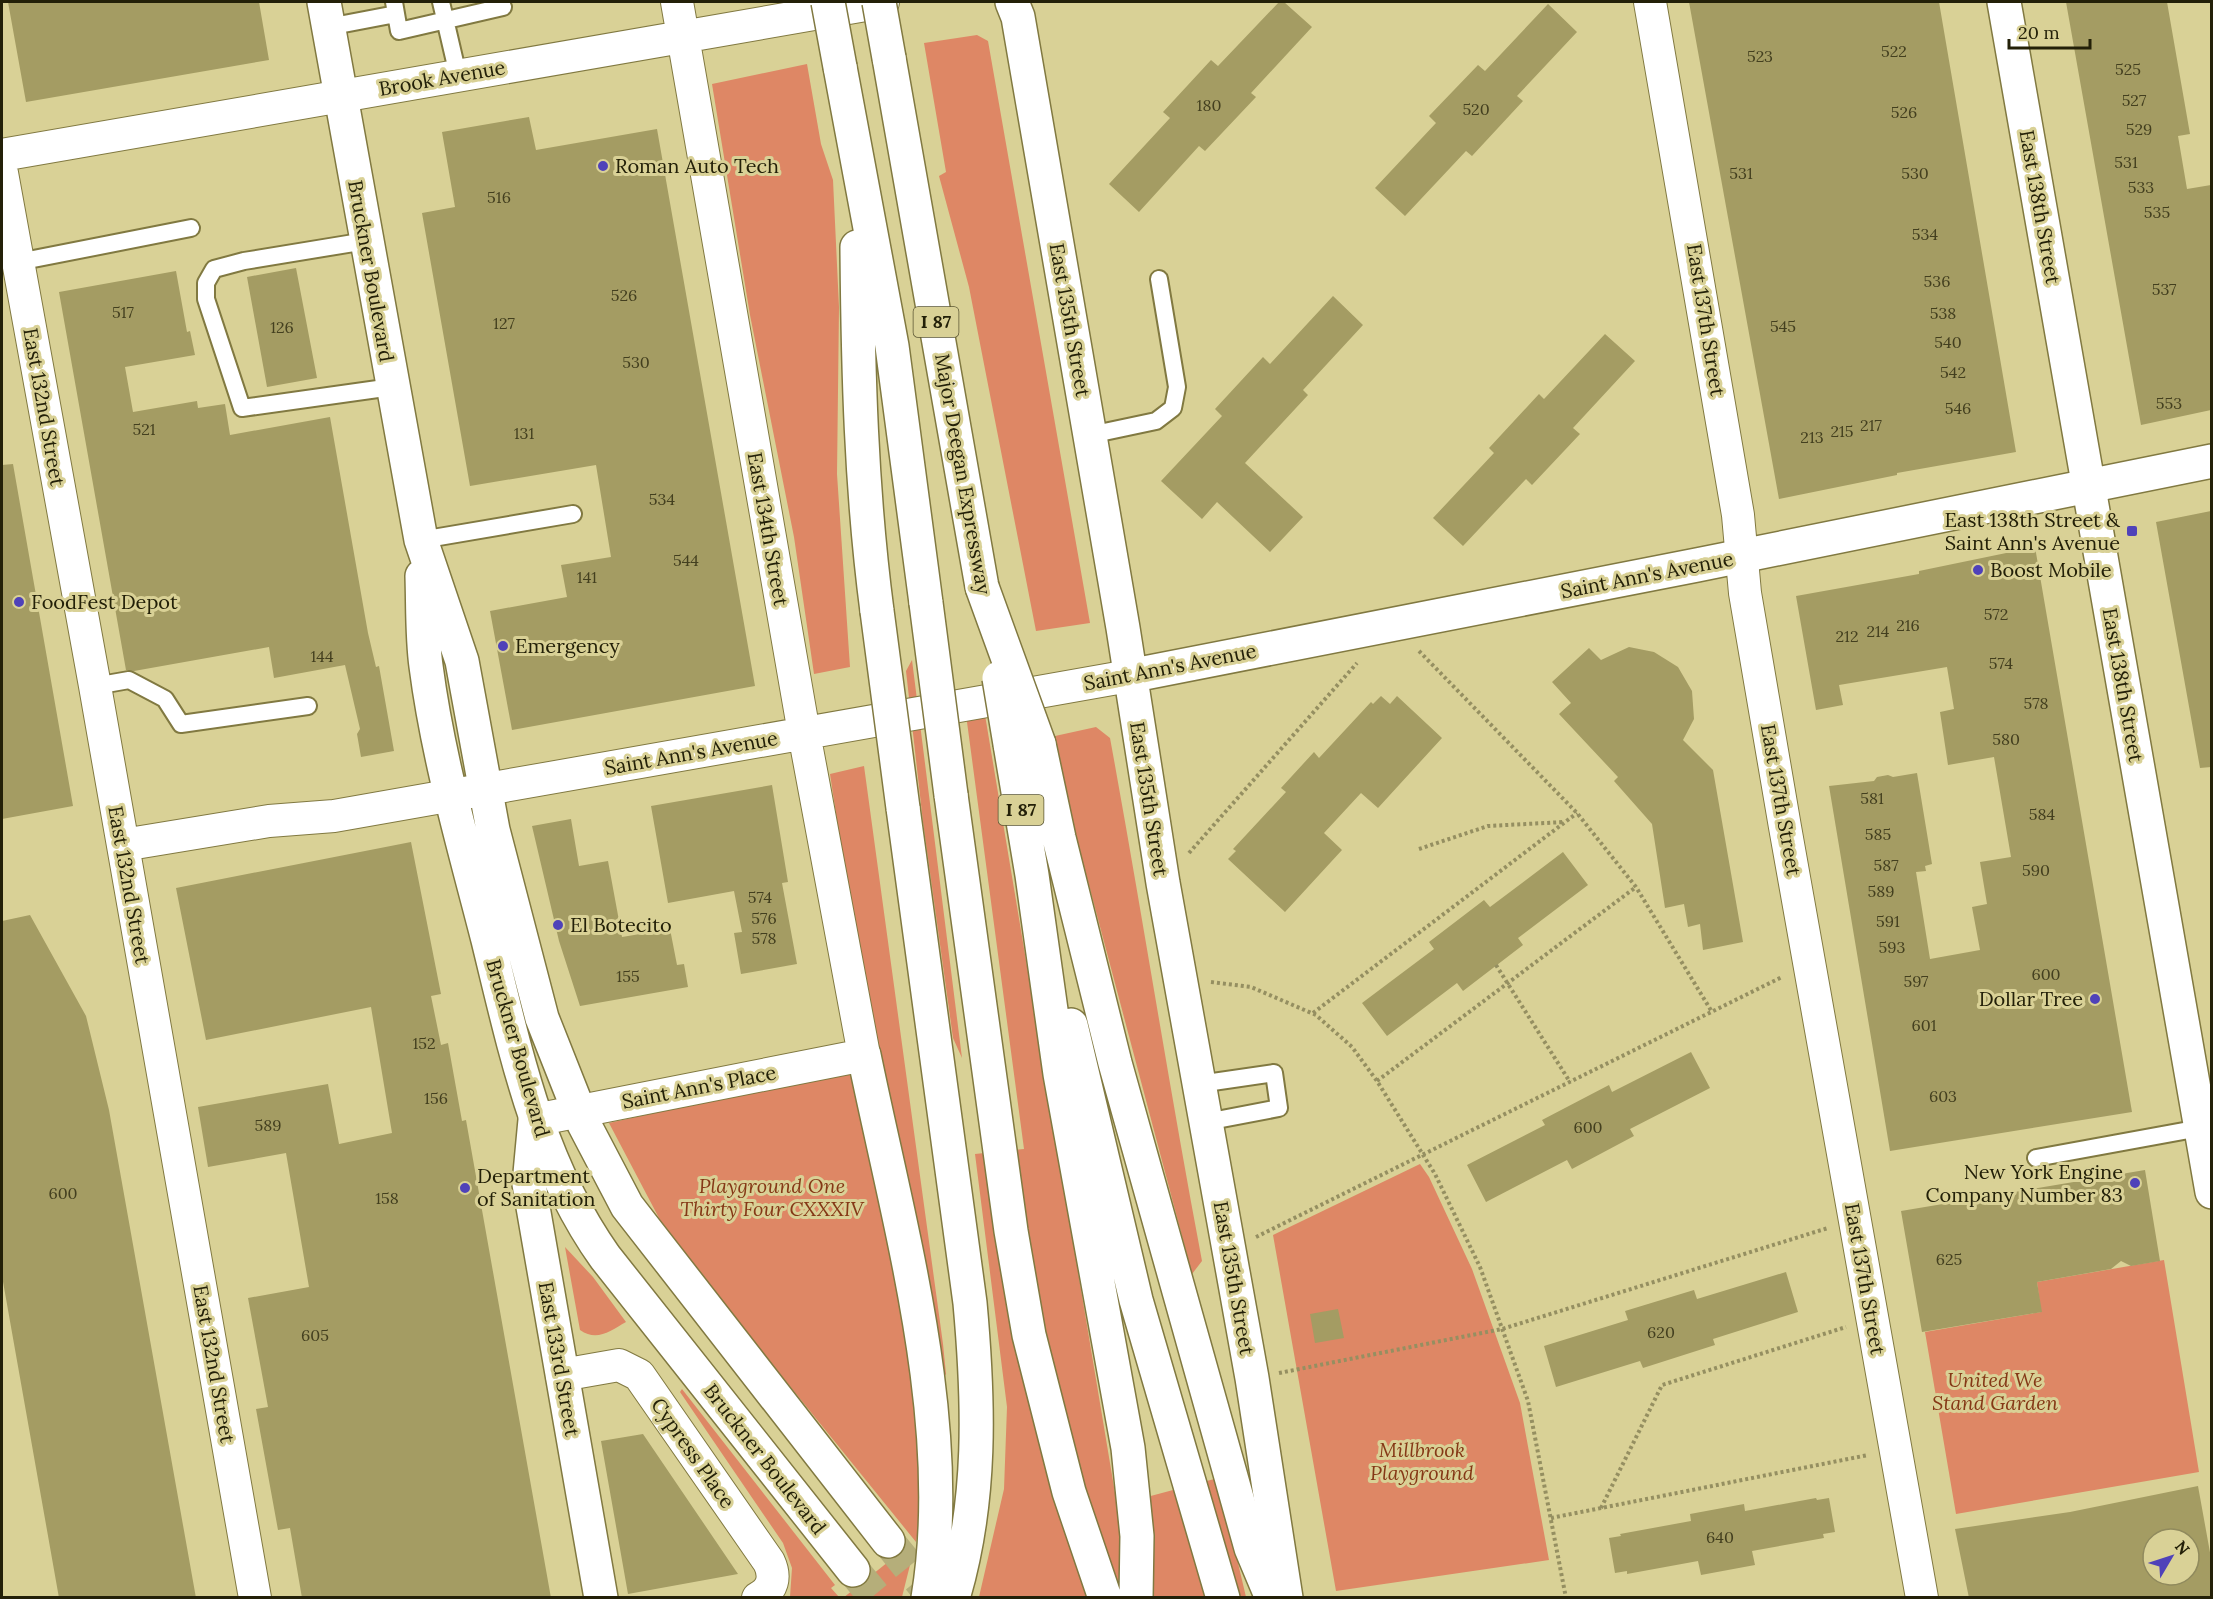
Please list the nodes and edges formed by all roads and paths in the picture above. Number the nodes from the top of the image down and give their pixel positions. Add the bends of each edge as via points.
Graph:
1 (441, 2) edge
2 (677, 2) edge
3 (828, 2) edge
4 (881, 2) edge
5 (1012, 2) edge
6 (1650, 2) edge
7 (2004, 2) edge
8 (502, 7) dead end
9 (395, 8) edge
10 (326, 14) edge
11 (445, 20) junction
12 (683, 36) junction
13 (458, 75) junction
14 (339, 96) junction
15 (2, 155) edge
16 (857, 165) junction
17 (2, 173) edge
18 (191, 228) dead end
19 (366, 242) junction
20 (18, 262) junction
21 (1159, 279) dead end
22 (392, 387) junction
23 (1090, 435) junction
24 (2211, 461) edge
25 (2088, 486) junction
26 (573, 514) dead end
27 (421, 540) junction
28 (1740, 556) junction
29 (1393, 623) junction
30 (1362, 658) dead end
31 (1129, 676) junction
32 (95, 686) junction
33 (308, 706) dead end
34 (804, 734) junction
35 (1025, 744) junction
36 (486, 789) junction
37 (451, 795) junction
38 (1577, 813) junction
39 (1565, 822) junction
40 (123, 845) junction
41 (1419, 849) dead end
42 (1032, 875) junction
43 (1163, 883) junction
44 (1636, 887) junction
45 (1809, 963) junction
46 (1496, 965) dead end
47 (1180, 978) junction
48 (1507, 983) junction
49 (1712, 1012) junction
50 (1313, 1013) junction
51 (864, 1055) junction
52 (1377, 1082) junction
53 (1570, 1082) junction
54 (1199, 1084) junction
55 (578, 1111) junction
56 (535, 1120) junction
57 (1206, 1122) junction
58 (2200, 1128) junction
59 (1423, 1155) junction
60 (2036, 1158) dead end
61 (2211, 1192) edge
62 (1855, 1220) junction
63 (1228, 1250) junction
64 (1872, 1318) junction
65 (1502, 1329) junction
66 (562, 1375) junction
67 (1252, 1378) junction
68 (1896, 1450) junction
69 (1600, 1508) junction
70 (1551, 1518) junction
71 (888, 1541) tunnel mouth
72 (853, 1570) tunnel mouth
73 (255, 1598) edge
74 (601, 1598) edge
75 (758, 1598) edge
76 (928, 1598) edge
77 (953, 1598) edge
78 (1105, 1598) edge
79 (1136, 1598) edge
80 (1223, 1598) edge
81 (1272, 1598) edge
82 (1286, 1598) edge
83 (1566, 1598) edge
84 (1922, 1598) edge

1 - 11 lane
2 - 12 street, East 134th Street
3 - 16 main road, bridge
4 - 12 street, Brook Avenue
4 - 35 main road, Major Deegan Expressway / I 87, bridge via 982,587
5 - 23 main road, East 135th Street via 1018,17
6 - 28 street, East 137th Street via 1738,515
7 - 25 main road, East 138th Street
8 - 11 lane
9 - 10 lane
9 - 11 lane via 399,31
10 - 14 main road, Bruckner Boulevard
11 - 13 lane
12 - 13 street, Brook Avenue
12 - 34 street, East 134th Street
13 - 14 street, Brook Avenue
14 - 15 street, Brook Avenue
14 - 19 main road, Bruckner Boulevard
16 - 77 main road, bridge via 860,391 867,514 970,1303 976,1383 975,1486
16 - 78 main road, bridge via 892,346 1011,1231 1029,1335 1069,1492
17 - 20 street, East 132nd Street
18 - 20 lane
19 - 22 main road, Bruckner Boulevard
19 - 22 lane via 214,269 206,283 206,299 242,408
20 - 32 street, East 132nd Street
21 - 23 lane via 1177,387 1173,408 1156,421
22 - 27 main road, Bruckner Boulevard
23 - 31 main road, East 135th Street
24 - 25 main road, Saint Ann's Avenue
25 - 28 main road, Saint Ann's Avenue
25 - 58 main road, East 138th Street
26 - 27 lane
27 - 36 main road, Bruckner Boulevard via 462,661
27 - 37 main road, Bruckner Boulevard via 426,666
28 - 29 main road, Saint Ann's Avenue
28 - 45 street, East 137th Street
29 - 31 main road, Saint Ann's Avenue
29 - 38 path
30 - 43 path
31 - 34 street, Saint Ann's Avenue
31 - 43 main road, East 135th Street
32 - 33 lane via 129,680 165,699 182,724
32 - 40 street, East 132nd Street
34 - 36 street, Saint Ann's Avenue
34 - 51 street, East 134th Street
35 - 42 main road, Major Deegan Expressway / I 87
35 - 81 main road via 1064,859 1115,1063 1251,1548
36 - 37 street, Saint Ann's Avenue
36 - 55 main road, Bruckner Boulevard via 528,971
37 - 40 street, Saint Ann's Avenue via 334,816 269,821
37 - 56 main road, Bruckner Boulevard
38 - 39 path
38 - 44 path
39 - 41 path via 1488,826
39 - 50 path
40 - 73 street, East 132nd Street
42 - 79 main road via 1060,1074 1128,1448 1137,1536
42 - 80 main road via 1083,1070 1136,1300
43 - 47 main road, East 135th Street
44 - 48 path
44 - 49 path
45 - 49 path
45 - 62 street, East 137th Street
46 - 48 path
47 - 50 path via 1251,987
47 - 54 main road, East 135th Street
48 - 52 path
48 - 53 path
49 - 53 path
50 - 52 path via 1352,1047
51 - 55 street, Saint Ann's Place
51 - 76 main road via 915,1304 931,1404 936,1500
52 - 59 path
53 - 59 path
54 - 57 main road, East 135th Street
54 - 57 lane via 1274,1073 1279,1108
55 - 56 street, Saint Ann's Place
55 - 71 main road, Bruckner Boulevard via 612,1182 644,1231
56 - 66 main road, East 133rd Street via 529,1185
56 - 72 main road, Bruckner Boulevard via 573,1208 604,1257
57 - 63 main road, East 135th Street
58 - 60 lane
58 - 61 main road, East 138th Street
59 - 63 path
59 - 65 path via 1480,1267
62 - 64 street, East 137th Street
62 - 65 path
63 - 67 main road, East 135th Street
64 - 68 street, East 137th Street
64 - 69 path via 1662,1385
65 - 67 path
65 - 70 path via 1528,1401
66 - 74 main road, East 133rd Street
66 - 75 street, Cypress Place via 619,1365 639,1375 769,1562 772,1584
67 - 82 main road, East 135th Street
68 - 69 path
68 - 84 street, East 137th Street
69 - 70 path
70 - 83 path

